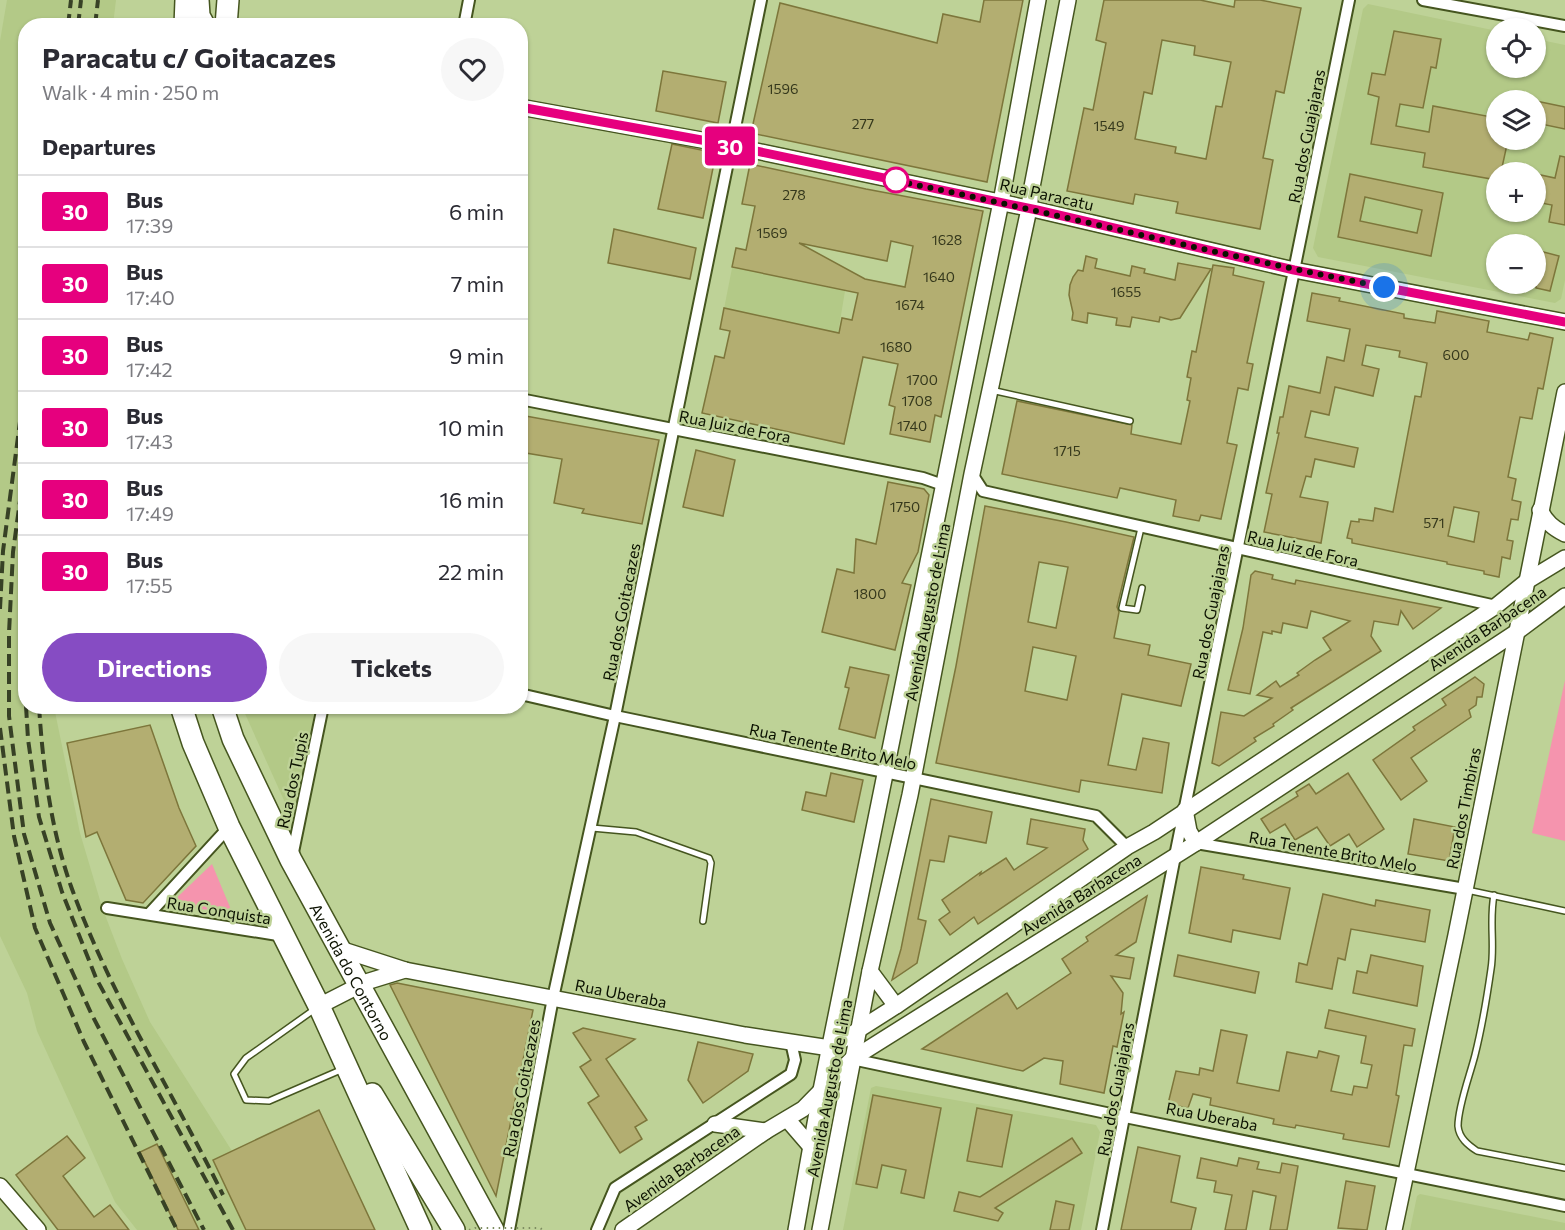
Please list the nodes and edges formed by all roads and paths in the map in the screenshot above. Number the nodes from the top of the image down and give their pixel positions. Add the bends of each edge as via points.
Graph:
1 (186, 0) edge
2 (201, 0) edge
3 (228, 0) edge
4 (469, 0) edge
5 (761, 0) edge
6 (1038, 0) edge
7 (1068, 0) edge
8 (1349, 0) edge
9 (1423, 0) edge
10 (185, 18) edge
11 (204, 18) edge
12 (227, 18) edge
13 (466, 18) edge
14 (1565, 26) edge
15 (528, 108) edge
16 (731, 146) junction
17 (1001, 202) junction
18 (1029, 209) junction
19 (1294, 270) junction
20 (1565, 322) edge
21 (990, 390) junction
22 (1565, 392) edge
23 (528, 401) edge
24 (1130, 421) dead end
25 (674, 429) junction
26 (972, 474) junction
27 (943, 485) junction
28 (1540, 510) junction
29 (1141, 528) junction
30 (1565, 534) edge
31 (1238, 548) junction
32 (1565, 558) edge
33 (1527, 581) junction
34 (1142, 588) dead end
35 (1565, 596) edge
36 (1496, 606) junction
37 (1518, 631) junction
38 (528, 696) edge
39 (184, 714) edge
40 (225, 714) edge
41 (321, 714) edge
42 (615, 716) junction
43 (886, 772) junction
44 (912, 777) junction
45 (1185, 810) junction
46 (229, 827) junction
47 (592, 828) junction
48 (1196, 843) junction
49 (1127, 847) junction
50 (1175, 856) junction
51 (291, 860) junction
52 (1465, 889) junction
53 (1494, 895) junction
54 (107, 908) dead end
55 (1565, 911) edge
56 (149, 914) junction
57 (703, 921) dead end
58 (284, 936) junction
59 (340, 949) junction
60 (405, 970) junction
61 (870, 971) junction
62 (358, 985) junction
63 (553, 998) junction
64 (319, 1006) junction
65 (896, 1006) junction
66 (859, 1029) junction
67 (791, 1042) junction
68 (830, 1048) junction
69 (852, 1059) junction
70 (347, 1067) junction
71 (821, 1090) junction
72 (1125, 1117) junction
73 (787, 1119) junction
74 (715, 1124) junction
75 (766, 1131) junction
76 (812, 1148) junction
77 (1565, 1168) edge
78 (1406, 1173) junction
79 (0, 1186) edge
80 (1565, 1206) edge
81 (38, 1230) edge
82 (421, 1230) edge
83 (454, 1230) edge
84 (470, 1230) edge
85 (493, 1230) edge
86 (509, 1230) edge
87 (543, 1230) edge
88 (597, 1230) edge
89 (623, 1230) edge
90 (796, 1230) edge
91 (820, 1230) edge
92 (1102, 1230) edge
93 (1394, 1230) edge

1 - 10 highway
2 - 11 main road
3 - 12 highway
4 - 13 street
5 - 16 street, Rua dos Goitacazes
6 - 17 main road, Avenida Augusto de Lima
7 - 18 main road, Avenida Augusto de Lima
8 - 19 street, Rua dos Guajajaras
9 - 14 street
15 - 16 main road, Rua Paracatu
16 - 17 main road, Rua Paracatu
16 - 25 street, Rua dos Goitacazes
17 - 18 main road, Rua Paracatu
17 - 27 main road, Avenida Augusto de Lima
18 - 19 main road, Rua Paracatu
18 - 21 main road, Avenida Augusto de Lima
19 - 20 main road, Rua Paracatu
19 - 31 street, Rua dos Guajajaras
21 - 24 lane
21 - 26 main road, Avenida Augusto de Lima
22 - 28 main road, Rua dos Timbiras
23 - 25 street, Rua Juiz de Fora
25 - 27 street, Rua Juiz de Fora
25 - 42 street, Rua dos Goitacazes
26 - 29 street, Rua Juiz de Fora via 983,491
26 - 44 main road, Avenida Augusto de Lima
27 - 43 main road, Avenida Augusto de Lima
28 - 30 main road via 1554,529
28 - 33 main road, Rua dos Timbiras
29 - 31 street, Rua Juiz de Fora
29 - 34 lane via 1122,608 1137,610
31 - 36 street, Rua Juiz de Fora
31 - 45 street, Rua dos Guajajaras
32 - 33 main road, Avenida Barbacena
33 - 36 main road, Avenida Barbacena
33 - 37 main road, Rua dos Timbiras
35 - 37 main road, Avenida Barbacena
36 - 45 main road, Avenida Barbacena
37 - 48 main road, Avenida Barbacena
37 - 52 main road, Rua dos Timbiras
38 - 42 street, Rua Tenente Brito Melo
39 - 46 highway
40 - 51 highway, Avenida do Contorno
41 - 51 street, Rua dos Tupis
42 - 43 street, Rua Tenente Brito Melo
42 - 47 street, Rua dos Goitacazes
43 - 44 street, Rua Tenente Brito Melo
43 - 68 main road, Avenida Augusto de Lima
44 - 49 street, Rua Tenente Brito Melo via 1096,816
44 - 61 main road, Avenida Augusto de Lima
45 - 48 main road
45 - 49 main road, Avenida Barbacena
45 - 50 street, Rua dos Guajajaras
46 - 56 street, Rua Conquista
46 - 58 highway
47 - 57 lane via 636,832 709,858
47 - 63 street, Rua dos Goitacazes
48 - 50 main road, Avenida Barbacena
48 - 52 street, Rua Tenente Brito Melo
49 - 65 main road, Avenida Barbacena
50 - 69 main road, Avenida Barbacena
50 - 72 street, Rua dos Guajajaras
51 - 59 highway, Avenida do Contorno
52 - 53 lane
52 - 78 main road, Rua dos Timbiras
53 - 55 lane
53 - 77 lane via 1492,965 1466,1083 1458,1126 1460,1135 1477,1151
54 - 56 street, Rua Conquista
56 - 58 street, Rua Conquista
58 - 64 highway
59 - 60 main road, Rua Uberaba
59 - 62 highway, Avenida do Contorno
60 - 62 main road, Rua Uberaba
60 - 63 main road, Rua Uberaba
61 - 65 main road
61 - 66 main road, Avenida Augusto de Lima
62 - 64 main road, Rua Uberaba
62 - 85 highway, Avenida do Contorno
63 - 67 main road, Rua Uberaba
63 - 86 street, Rua dos Goitacazes
64 - 70 highway
64 - 70 lane via 246,1058 234,1074 246,1100 269,1101
64 - 83 highway
65 - 66 main road, Avenida Barbacena
66 - 68 main road, Avenida Barbacena
66 - 69 main road, Avenida Augusto de Lima
67 - 68 main road, Rua Uberaba
67 - 74 street, Avenida Barbacena via 795,1060 790,1074
68 - 71 main road, Avenida Augusto de Lima
69 - 71 main road, Avenida Barbacena
69 - 72 street, Rua Uberaba
69 - 91 main road, Avenida Augusto de Lima
70 - 82 highway
71 - 73 main road, Avenida Barbacena
71 - 76 main road, Avenida Augusto de Lima
72 - 78 street, Rua Uberaba
72 - 92 street, Rua dos Guajajaras
73 - 75 main road, Avenida Barbacena
73 - 76 main road
74 - 75 main road
74 - 88 street, Avenida Barbacena via 615,1188
75 - 89 main road, Avenida Barbacena
76 - 90 main road, Avenida Augusto de Lima
78 - 80 street, Rua Uberaba
78 - 93 main road, Rua dos Timbiras
79 - 81 main road
84 - 87 path, bridge

